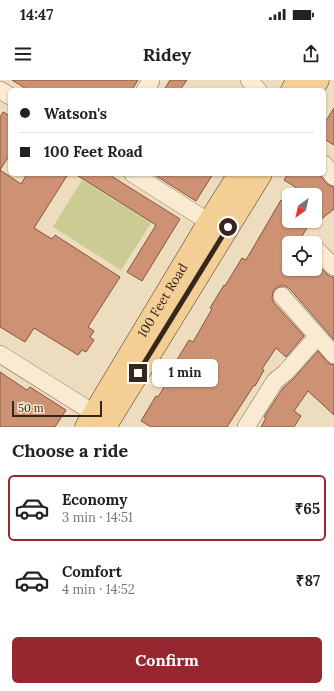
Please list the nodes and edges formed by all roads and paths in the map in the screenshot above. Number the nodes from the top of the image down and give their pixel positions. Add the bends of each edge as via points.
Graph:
1 (149, 80) edge
2 (249, 80) edge
3 (146, 88) edge
4 (256, 88) edge
5 (326, 167) edge
6 (136, 176) edge
7 (238, 176) edge
8 (259, 176) edge
9 (334, 177) edge
10 (209, 222) junction
11 (322, 254) edge
12 (334, 267) edge
13 (282, 296) dead end
14 (318, 337) junction
15 (0, 354) edge
16 (334, 356) edge
17 (102, 423) edge
18 (246, 427) edge

1 - 3 street via 151,81
2 - 4 street
5 - 9 street
6 - 10 street
7 - 10 main road, 100 Feet Road
8 - 17 main road, 100 Feet Road
10 - 17 main road, 100 Feet Road
11 - 12 street
13 - 14 street
14 - 16 street
14 - 18 street via 275,381
15 - 17 street

